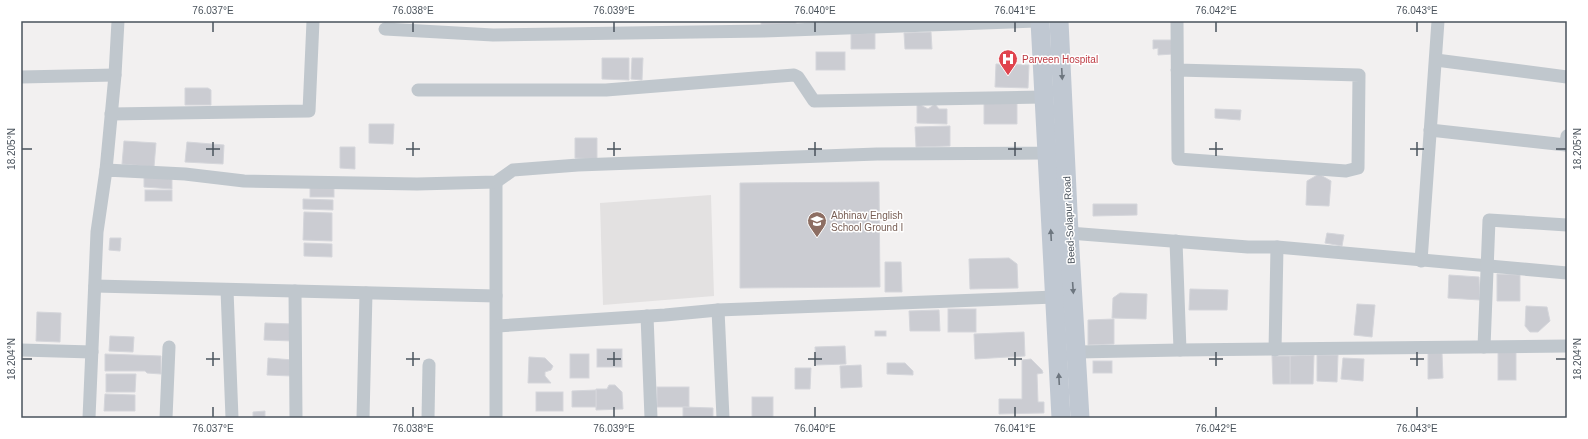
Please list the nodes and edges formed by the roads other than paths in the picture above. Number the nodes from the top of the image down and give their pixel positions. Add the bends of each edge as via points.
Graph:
1 (118, 21) edge
2 (313, 21) edge
3 (1036, 21) edge
4 (1040, 21) edge
5 (1059, 21) edge
6 (1177, 21) edge
7 (1438, 21) edge
8 (385, 29) dead end
9 (1436, 60) junction
10 (1177, 70) junction
11 (115, 75) junction
12 (21, 77) edge
13 (1567, 77) edge
14 (418, 90) dead end
15 (1044, 97) junction
16 (111, 114) junction
17 (1430, 130) junction
18 (1567, 136) edge
19 (1047, 152) junction
20 (106, 170) junction
21 (496, 182) junction
22 (1567, 225) edge
23 (1069, 233) junction
24 (1176, 241) junction
25 (1277, 247) junction
26 (1421, 261) junction
27 (1487, 266) junction
28 (1567, 273) edge
29 (95, 286) junction
30 (227, 290) junction
31 (295, 291) junction
32 (366, 293) junction
33 (496, 296) junction
34 (1054, 297) junction
35 (718, 310) junction
36 (647, 316) junction
37 (497, 326) junction
38 (1484, 346) junction
39 (1567, 346) edge
40 (169, 347) dead end
41 (21, 350) edge
42 (1180, 350) junction
43 (1275, 350) junction
44 (92, 352) junction
45 (1077, 352) junction
46 (428, 365) dead end
47 (89, 418) edge
48 (166, 418) edge
49 (232, 418) edge
50 (296, 418) edge
51 (363, 418) edge
52 (428, 418) edge
53 (496, 418) edge
54 (651, 418) edge
55 (723, 418) edge
56 (1062, 418) edge
57 (1080, 418) edge

1 - 11 street
2 - 16 street via 309,111
3 - 8 street via 764,31 493,35
4 - 15 main road, Beed-Solapur Road
5 -> 23 main road, Beed-Solapur Road
6 - 10 street
7 - 9 street
9 - 13 street
9 - 17 street
10 - 10 street via 1178,159 1346,171 1358,168 1359,75
11 - 12 street
11 - 16 street
14 - 15 street via 606,90 794,75 814,101
15 - 19 main road, Beed-Solapur Road
16 - 20 street
17 - 18 street via 1566,145
17 - 26 street
19 - 21 street via 877,154 578,165 513,170
34 -> 19 main road, Beed-Solapur Road
20 - 21 street via 185,174 244,181 417,184
20 - 29 street via 97,232
21 - 33 street
22 - 27 street via 1489,220
23 - 24 street
23 -> 45 main road, Beed-Solapur Road
24 - 25 street
24 - 42 street
25 - 26 street
25 - 43 street
26 - 27 street
27 - 28 street
27 - 38 street
29 - 30 street
29 - 44 street
30 - 31 street
30 - 49 street
31 - 32 street
31 - 50 street
32 - 33 street
32 - 51 street
33 - 37 street
34 - 35 street
56 -> 34 main road, Beed-Solapur Road
35 - 36 street
35 - 55 street
36 - 37 street
36 - 54 street
37 - 53 street
38 - 39 street
38 - 43 street
40 - 48 street
41 - 44 street
42 - 43 street
42 - 45 street
44 - 47 street
45 - 57 main road, Beed-Solapur Road
46 - 52 street

